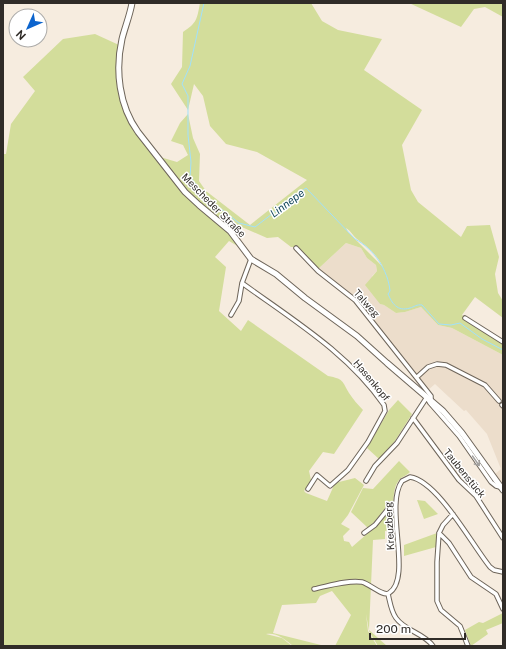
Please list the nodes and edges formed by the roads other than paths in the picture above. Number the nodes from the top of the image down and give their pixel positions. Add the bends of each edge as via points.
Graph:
1 (132, 3) edge
2 (296, 248) dead end
3 (251, 259) junction
4 (242, 283) junction
5 (231, 315) dead end
6 (465, 318) dead end
7 (503, 342) edge
8 (416, 377) junction
9 (429, 399) junction
10 (499, 401) dead end
11 (413, 418) junction
12 (366, 480) dead end
13 (502, 488) edge
14 (308, 489) dead end
15 (395, 504) junction
16 (453, 514) junction
17 (364, 533) dead end
18 (440, 533) junction
19 (503, 538) edge
20 (503, 572) edge
21 (314, 589) dead end
22 (388, 594) junction
23 (503, 608) edge
24 (433, 646) edge
25 (468, 646) edge

1 - 3 main road, Mescheder Straße via 119,64 122,96 129,118 179,185 230,231
2 - 8 street, Talweg via 318,271 355,300
3 - 4 street
3 - 9 main road, Mescheder Straße via 276,274 357,336
4 - 5 street via 239,301
4 - 14 street, Hasenkopf via 338,354 384,406 385,411 368,442 348,470 330,486 317,475
6 - 7 street
8 - 9 street, Talweg via 431,396
8 - 10 street via 428,367 446,365 485,385
9 - 11 street
9 - 13 main road, Mescheder Straße via 455,424
11 - 12 street
11 - 19 street, Taubenstück via 459,480 476,496
15 - 16 street, Kreuzberg via 398,485 411,477 436,493
15 - 17 street
15 - 22 street, Kreuzberg via 399,564 395,585
16 - 18 street via 443,525
16 - 20 street, Kreuzberg via 490,568
18 - 23 street via 471,577 496,594
18 - 25 street via 436,601 441,610 460,626
21 - 22 street via 350,582 366,584 383,594
22 - 24 street via 397,620

